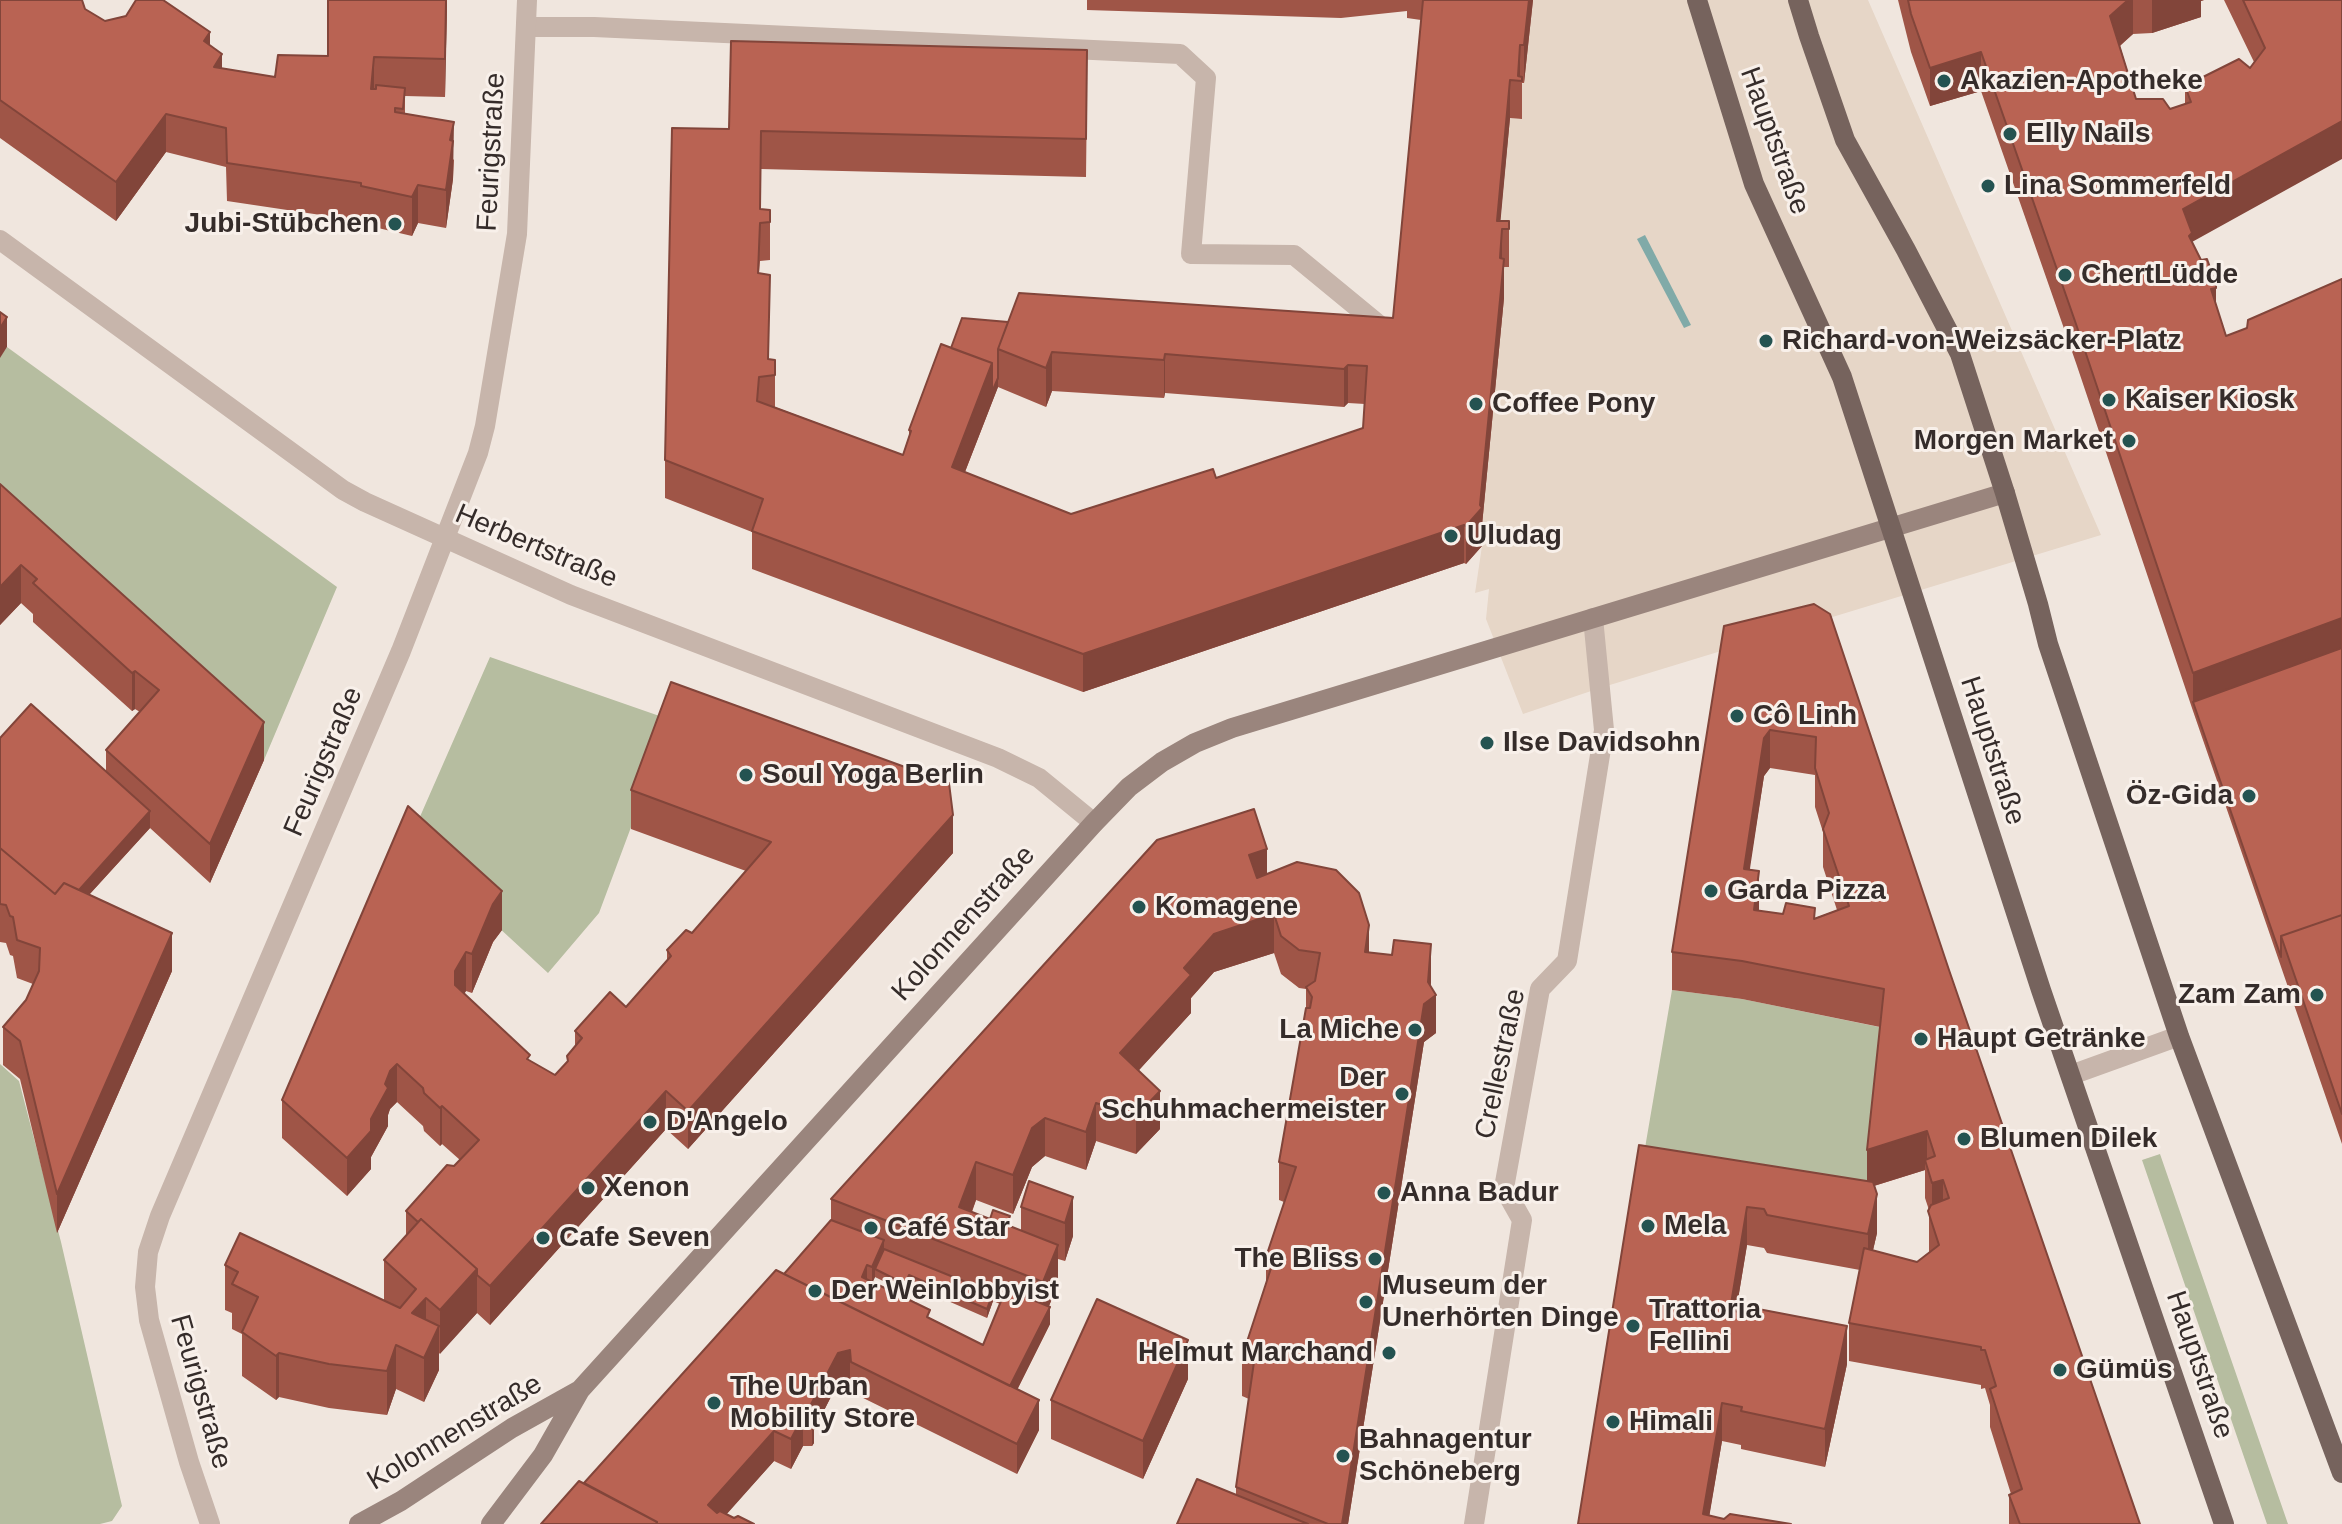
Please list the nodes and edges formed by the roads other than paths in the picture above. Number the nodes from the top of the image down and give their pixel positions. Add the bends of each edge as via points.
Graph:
1 (528, 0) edge
2 (1697, 0) edge
3 (1798, 0) edge
4 (527, 27) junction
5 (0, 240) edge
6 (1394, 337) edge
7 (2005, 493) junction
8 (1890, 528) junction
9 (446, 539) junction
10 (1593, 618) junction
11 (1094, 823) junction
12 (2179, 1036) junction
13 (2071, 1075) junction
14 (580, 1390) junction
15 (2342, 1473) edge
16 (210, 1524) edge
17 (359, 1524) edge
18 (491, 1524) edge
19 (1474, 1524) edge
20 (2224, 1524) edge

1 - 4 street, Feurigstraße
2 - 8 main road, Hauptstraße via 1754,184 1842,377
3 - 7 main road via 1845,140 1960,354
4 - 6 street via 1180,54 1206,78 1191,254 1294,255
4 - 9 street, Feurigstraße via 517,234 485,426
5 - 9 street, Herbertstraße via 343,490
7 - 8 main road
7 - 12 main road via 2048,644
8 - 10 main road
8 - 13 main road, Hauptstraße
9 - 11 street, Herbertstraße via 571,595 998,758 1039,778
9 - 16 street, Feurigstraße via 148,1252 149,1320
10 - 11 main road, Kolonnenstraße via 1195,743 1129,787
10 - 19 street, Crellestraße via 1604,730 1567,961 1540,989 1504,1188 1522,1220
11 - 14 main road, Kolonnenstraße
12 - 13 street
12 - 15 main road
13 - 20 main road, Hauptstraße
14 - 17 main road, Kolonnenstraße
14 - 18 main road, Kolonnenstraße via 543,1455

